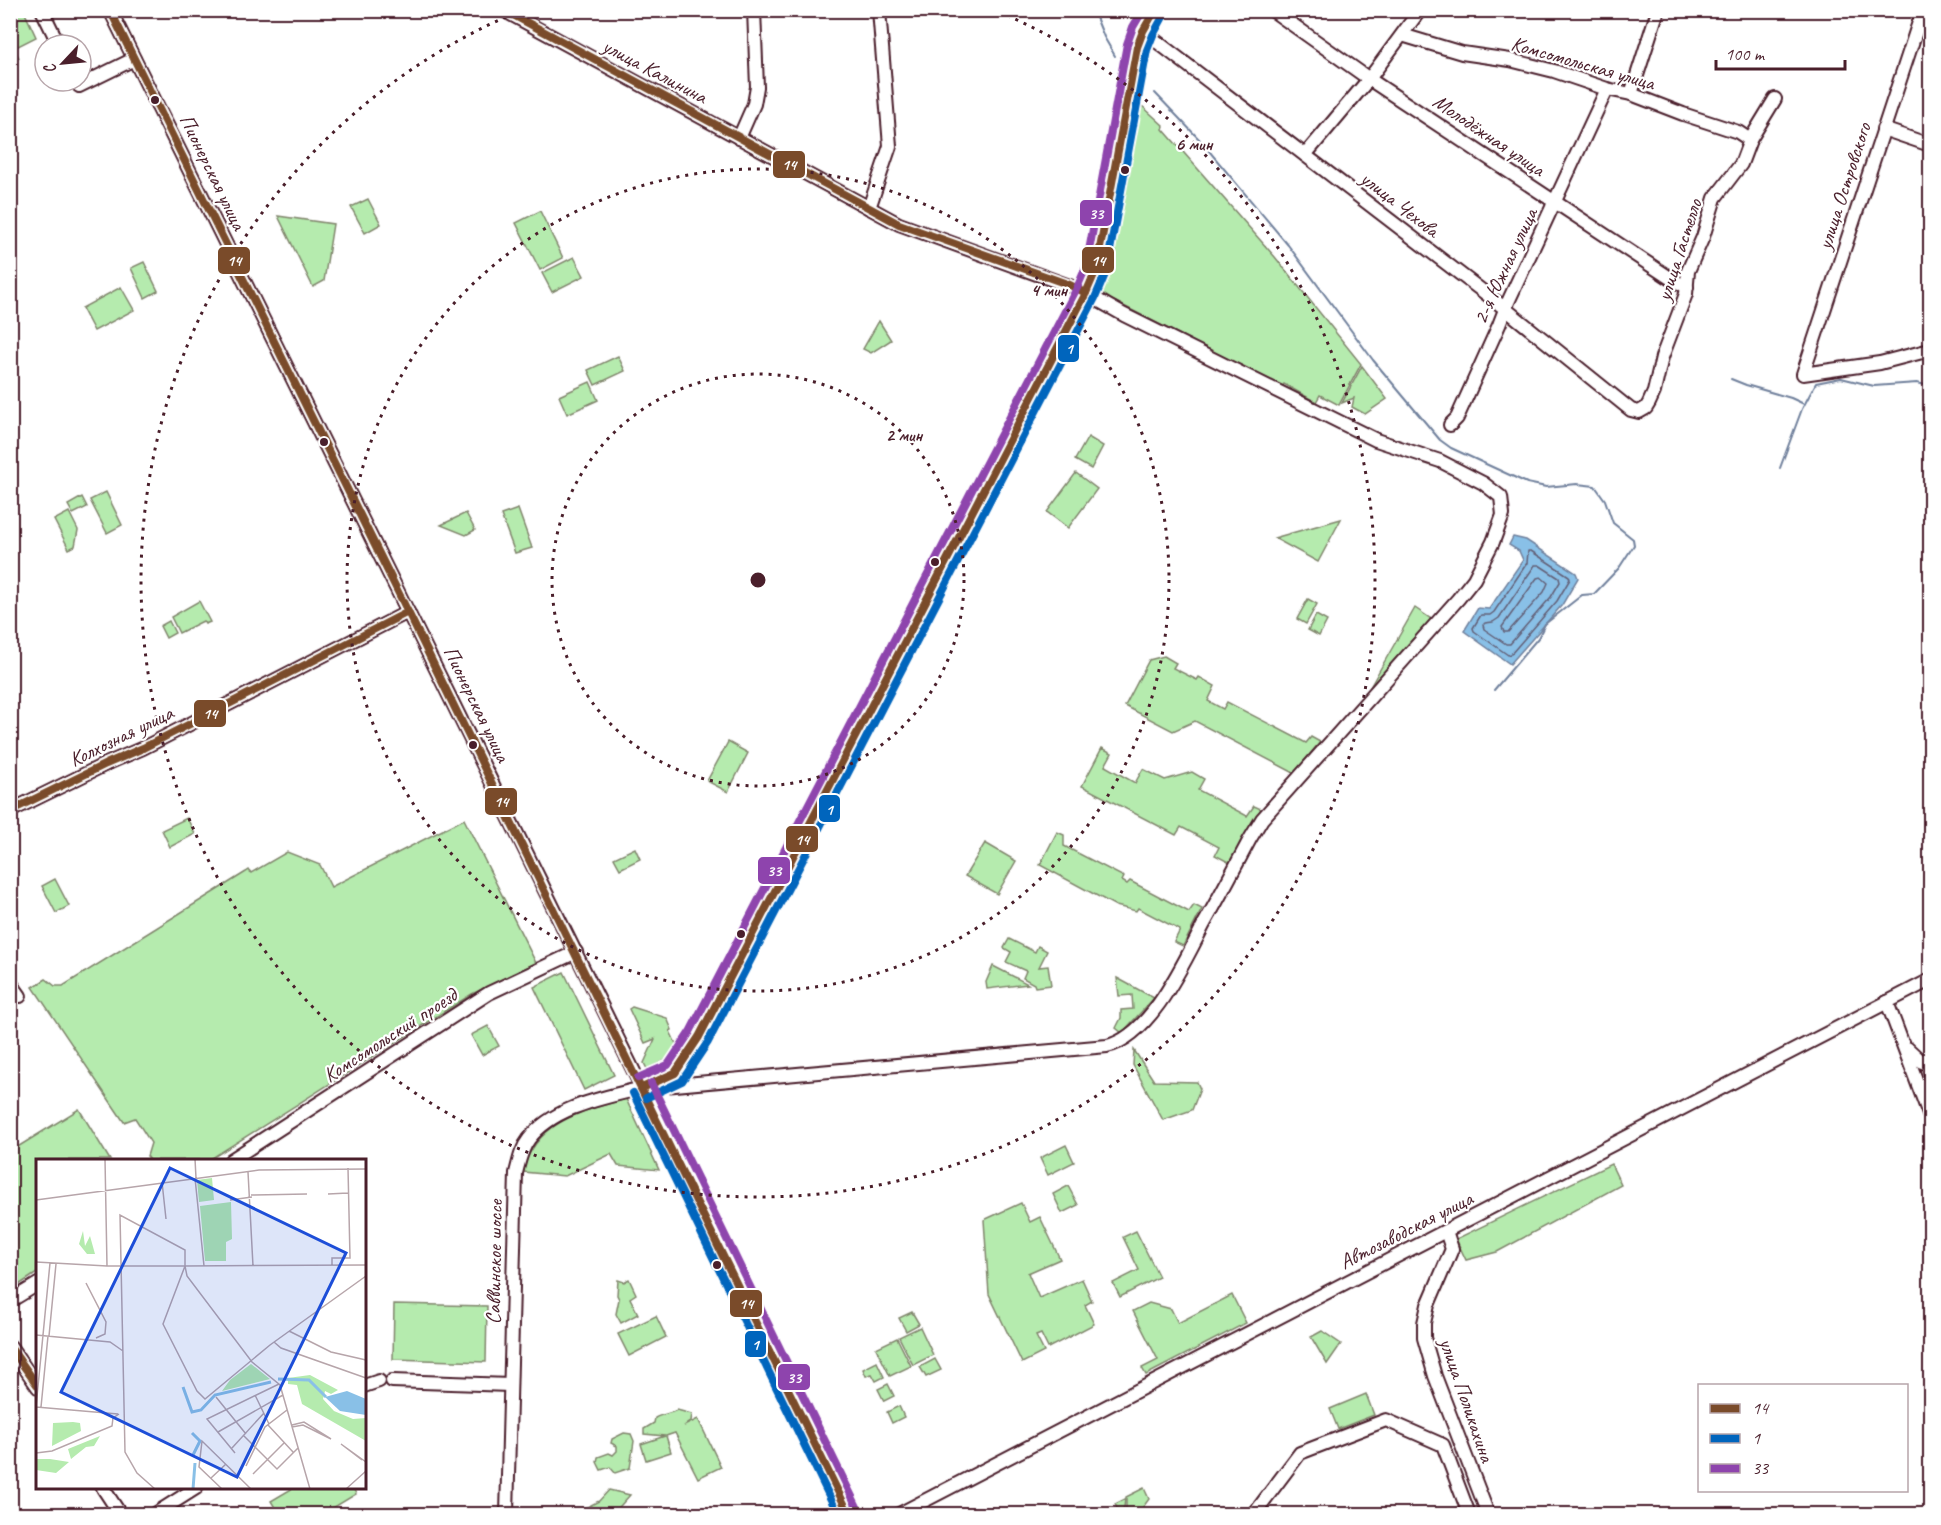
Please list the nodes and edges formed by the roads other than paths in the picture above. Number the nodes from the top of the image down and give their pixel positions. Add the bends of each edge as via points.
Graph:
1 (42, 10) edge
2 (110, 10) edge
3 (502, 10) edge
4 (754, 10) edge
5 (879, 10) edge
6 (1155, 10) edge
7 (1272, 10) edge
8 (1420, 10) edge
9 (1658, 10) edge
10 (1923, 10) edge
11 (1143, 31) junction
12 (53, 33) edge
13 (1402, 34) junction
14 (134, 59) junction
15 (93, 79) edge
16 (1369, 79) junction
17 (1607, 89) junction
18 (1631, 94) junction
19 (1775, 99) dead end
20 (1883, 129) junction
21 (739, 138) junction
22 (1750, 140) junction
23 (1930, 146) edge
24 (1305, 156) junction
25 (1555, 203) junction
26 (869, 208) junction
27 (1687, 287) junction
28 (1086, 293) junction
29 (1505, 309) junction
30 (1930, 350) edge
31 (1631, 410) joint
32 (1450, 425) dead end
33 (408, 612) junction
34 (10, 811) edge
35 (576, 952) junction
36 (1930, 980) edge
37 (10, 982) edge
38 (20, 996) dead end
39 (1887, 1002) junction
40 (1902, 1042) junction
41 (1930, 1065) edge
42 (677, 1078) junction
43 (642, 1088) junction
44 (1930, 1117) edge
45 (234, 1159) edge
46 (1446, 1231) junction
47 (36, 1285) edge
48 (10, 1301) edge
49 (10, 1346) edge
50 (379, 1381) dead end
51 (392, 1381) dead end
52 (36, 1384) edge
53 (510, 1384) junction
54 (366, 1385) edge
55 (104, 1489) edge
56 (194, 1489) edge
57 (120, 1515) edge
58 (155, 1515) edge
59 (507, 1515) edge
60 (849, 1515) edge
61 (899, 1515) edge
62 (1254, 1515) edge
63 (1469, 1515) edge
64 (1488, 1515) edge

1 - 12 street
2 - 14 street, Пионерская улица
3 - 21 street, улица Калинина
4 - 21 street via 758,87
5 - 26 street via 890,146
6 - 11 main road
7 - 16 street, Молодёжная улица
8 - 13 street
9 - 18 street
10 - 20 street, улица Островского
11 - 24 street, улица Чехова
11 - 28 main road via 1096,270
13 - 16 street
13 - 17 street, Комсомольская улица via 1462,53 1543,68
14 - 15 street
14 - 33 street, Пионерская улица
16 - 24 street
16 - 25 street, Молодёжная улица
17 - 18 street, Комсомольская улица
17 - 25 street, 2-я Южная улица
18 - 22 street, Комсомольская улица via 1738,132
19 - 22 street, улица Гастелло
20 - 23 street
20 - 30 street, улица Островского via 1803,374 1880,363
21 - 26 street, улица Калинина
22 - 27 street, улица Гастелло via 1741,165 1715,198 1688,271
24 - 29 street, улица Чехова
25 - 27 street, Молодёжная улица
25 - 29 street, 2-я Южная улица
26 - 28 street, улица Калинина via 899,224
27 - 31 street, улица Гастелло via 1649,403 1642,411
28 - 42 main road
28 - 42 street, улица Калинина via 1134,321 1366,435 1440,461 1483,483 1501,497 1503,515 1474,579 1262,819 1169,991 1120,1042 1107,1047
29 - 31 street, улица Чехова
29 - 32 street, 2-я Южная улица via 1457,418
33 - 34 street, Колхозная улица via 143,748
33 - 35 street, Пионерская улица
35 - 43 street, Пионерская улица
35 - 45 street, Комсомольский проезд via 489,993
36 - 39 street, Автозаводская улица
37 - 38 street
39 - 40 street
39 - 46 street, Автозаводская улица
40 - 41 street
40 - 44 street
42 - 43 main road
43 - 53 street, Саввинское шоссе via 564,1113 535,1132 519,1159
43 - 60 main road, Пионерская улица
46 - 61 street, Автозаводская улица
46 - 64 street, улица Поликахина via 1452,1249 1428,1305 1424,1338
47 - 48 street
49 - 52 street
50 - 54 street
51 - 53 street
53 - 59 street, Саввинское шоссе
55 - 57 street
56 - 58 street
62 - 63 street via 1300,1453 1386,1420 1443,1445

